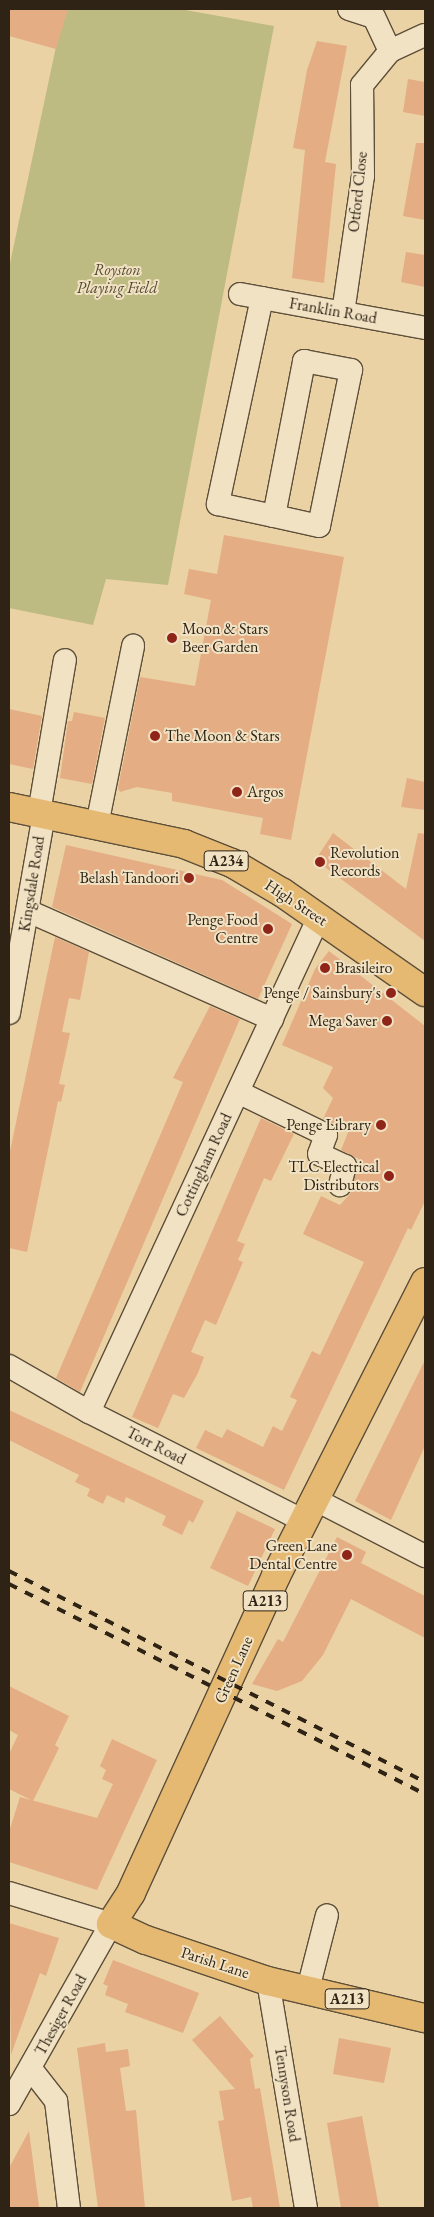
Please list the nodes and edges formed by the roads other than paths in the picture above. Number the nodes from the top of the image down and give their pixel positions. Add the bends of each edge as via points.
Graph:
1 (349, 9) edge
2 (425, 35) edge
3 (390, 51) junction
4 (240, 294) dead end
5 (262, 298) junction
6 (343, 313) junction
7 (425, 328) edge
8 (274, 516) junction
9 (133, 646) dead end
10 (65, 660) dead end
11 (9, 808) edge
12 (41, 814) junction
13 (97, 825) junction
14 (21, 916) edge
15 (319, 917) junction
16 (425, 992) edge
17 (9, 1013) edge
18 (272, 1019) junction
19 (238, 1092) junction
20 (340, 1185) dead end
21 (424, 1290) edge
22 (9, 1366) edge
23 (89, 1412) junction
24 (310, 1510) junction
25 (425, 1556) edge
26 (9, 1893) edge
27 (327, 1915) dead end
28 (111, 1924) junction
29 (268, 1981) junction
30 (308, 1989) junction
31 (425, 2018) edge
32 (31, 2070) junction
33 (9, 2104) edge
34 (68, 2208) edge
35 (306, 2208) edge

1 - 3 street via 374,16
2 - 3 street, Otford Close
3 - 6 street, Otford Close via 362,85 363,176
4 - 5 street, Franklin Road
5 - 6 street, Franklin Road
5 - 8 street via 218,504
6 - 7 street, Franklin Road
8 - 8 street via 304,361 351,370 319,526
9 - 13 street
10 - 12 street, Kingsdale Road
11 - 12 main road, High Street / A234
12 - 13 main road, High Street / A234
12 - 14 street, Kingsdale Road
13 - 15 main road, High Street / A234 via 184,844 232,863
14 - 17 street, Kingsdale Road
14 - 18 street
15 - 16 main road, High Street / A234
15 - 18 street, Cottingham Road
18 - 19 street, Cottingham Road
19 - 20 street via 326,1136 319,1154 345,1166
19 - 23 street, Cottingham Road
21 - 24 main road, Green Lane / A213
22 - 23 street, Torr Road
23 - 24 street, Torr Road
24 - 25 street, Torr Road
24 - 28 main road, Green Lane / A213 via 132,1893
26 - 28 street, Parish Lane
27 - 30 street
28 - 29 main road, Parish Lane / A213 via 146,1940
28 - 32 street, Thesiger Road
29 - 30 main road, Parish Lane / A213
29 - 35 street, Tennyson Road
30 - 31 main road, Parish Lane / A213
32 - 33 street, Thesiger Road
32 - 34 street via 56,2101

